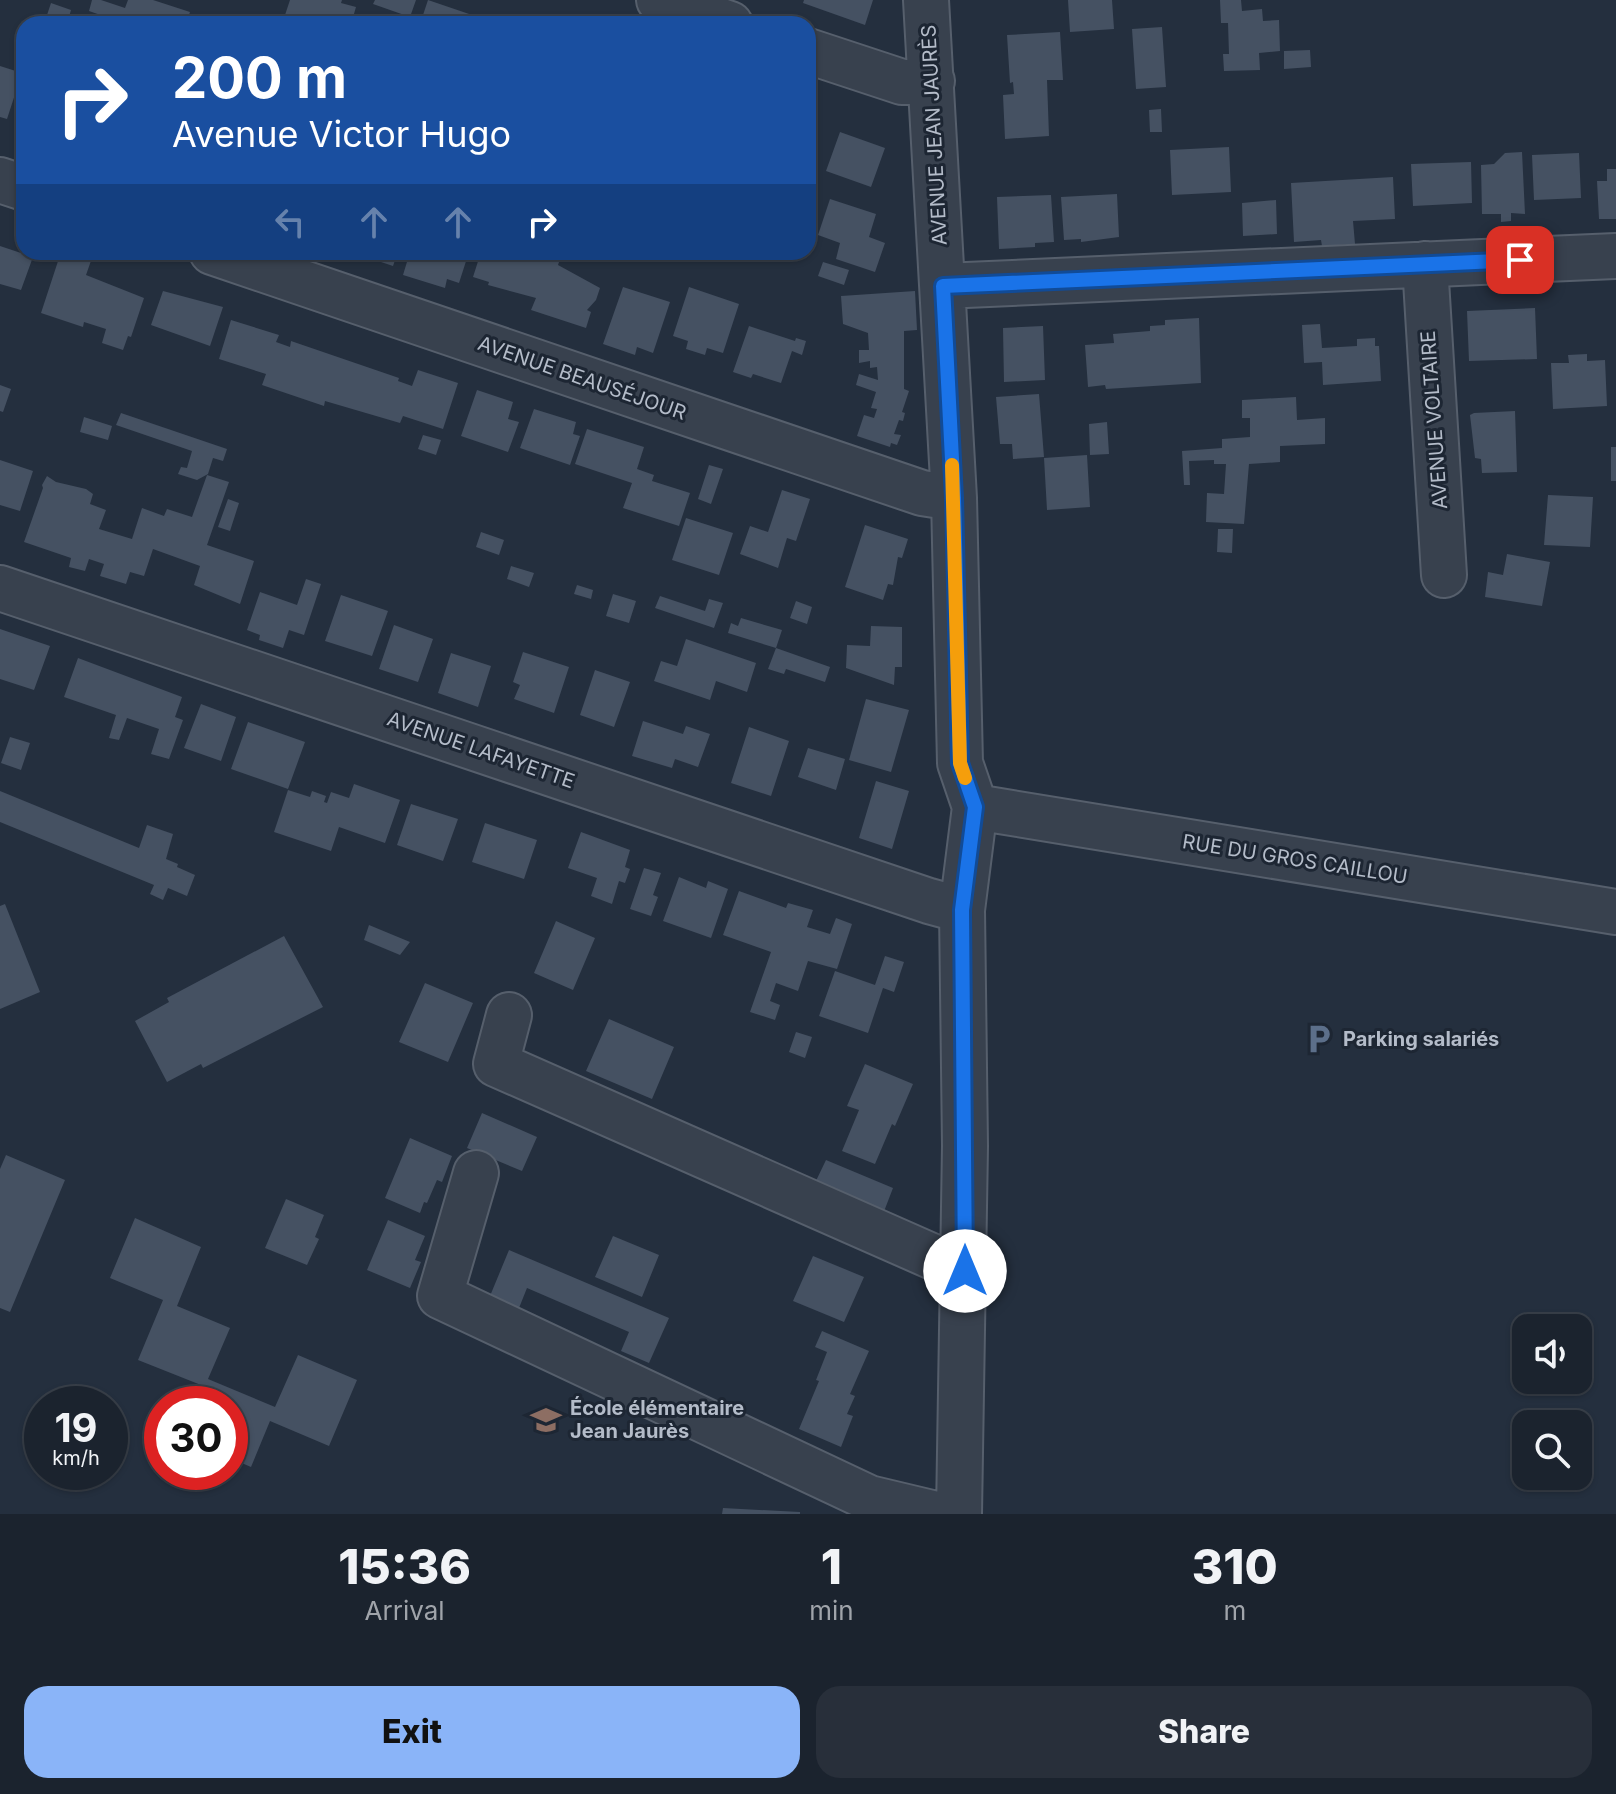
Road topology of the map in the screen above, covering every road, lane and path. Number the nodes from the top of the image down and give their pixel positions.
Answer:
1 (659, 0) edge
2 (926, 0) edge
3 (706, 16) edge
4 (816, 54) edge
5 (932, 81) junction
6 (1616, 256) edge
7 (236, 260) edge
8 (1425, 264) junction
9 (943, 286) junction
10 (954, 498) junction
11 (1444, 575) dead end
12 (0, 588) edge
13 (975, 807) junction
14 (962, 910) junction
15 (1616, 912) edge
16 (509, 1015) dead end
17 (476, 1173) dead end
18 (965, 1271) junction
19 (936, 1514) edge
20 (959, 1514) edge

1 - 3 street
2 - 5 street, AVENUE JEAN JAURÈS
4 - 5 street
5 - 9 street, AVENUE JEAN JAURÈS
6 - 8 street
7 - 10 street, AVENUE BEAUSÉJOUR
8 - 9 street
8 - 11 street, AVENUE VOLTAIRE
9 - 10 street, AVENUE JEAN JAURÈS
10 - 13 street, AVENUE JEAN JAURÈS
12 - 14 street, AVENUE LAFAYETTE
13 - 14 street, AVENUE JEAN JAURÈS
13 - 15 street, RUE DU GROS CAILLOU
14 - 18 street, AVENUE JEAN JAURÈS
16 - 18 street
17 - 19 street
18 - 20 street, AVENUE JEAN JAURÈS

